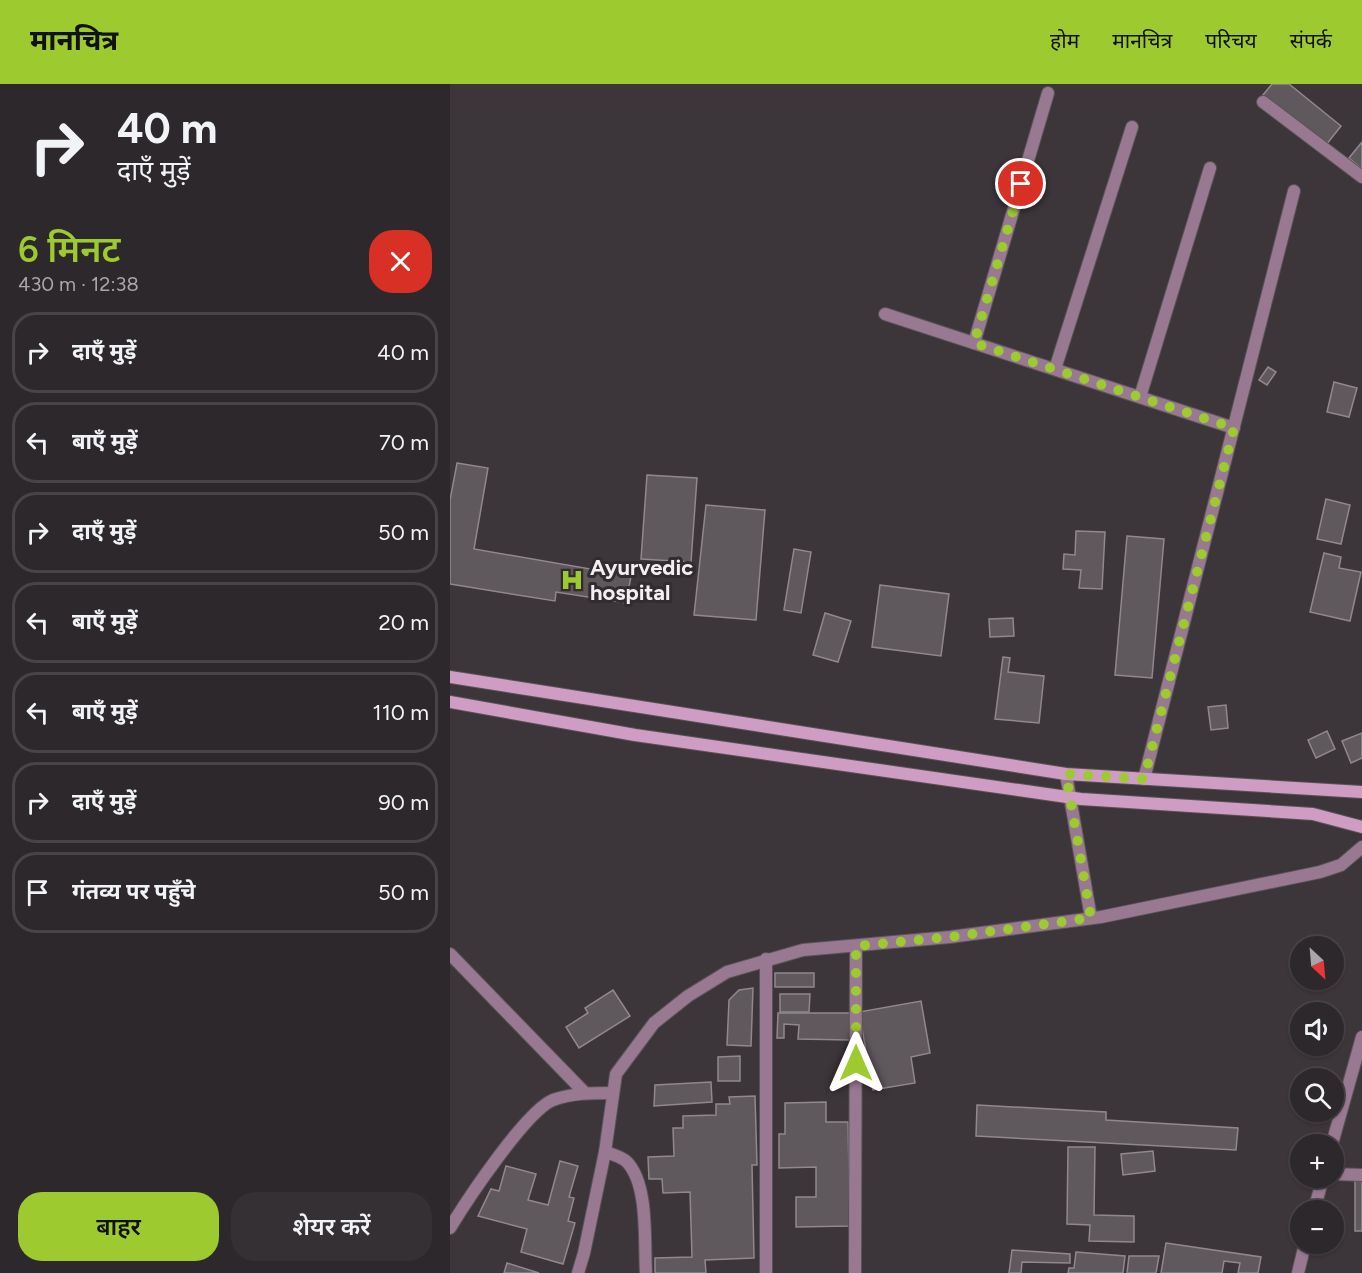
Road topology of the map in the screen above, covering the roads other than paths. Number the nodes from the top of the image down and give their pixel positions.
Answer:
1 (1047, 93) dead end
2 (1263, 102) dead end
3 (1132, 127) dead end
4 (1210, 168) dead end
5 (1362, 177) edge
6 (1294, 191) dead end
7 (885, 314) dead end
8 (974, 343) junction
9 (1055, 369) junction
10 (1140, 397) junction
11 (1234, 428) junction
12 (450, 677) edge
13 (450, 702) edge
14 (1066, 774) junction
15 (1144, 779) junction
16 (1362, 792) edge
17 (1069, 796) junction
18 (1362, 827) edge
19 (1362, 847) edge
20 (1091, 918) junction
21 (856, 946) junction
22 (450, 954) edge
23 (766, 959) junction
24 (1362, 1037) edge
25 (585, 1093) junction
26 (612, 1093) junction
27 (1335, 1134) edge
28 (605, 1152) junction
29 (1344, 1174) edge
30 (1362, 1175) edge
31 (450, 1228) edge
32 (1303, 1254) edge
33 (578, 1273) edge
34 (646, 1273) edge
35 (766, 1273) edge
36 (855, 1273) edge
37 (1298, 1273) edge

1 - 8 street
2 - 5 street
3 - 9 street
4 - 10 street
6 - 11 street
7 - 8 street
8 - 9 street
9 - 10 street
10 - 11 street
11 - 15 street
12 - 14 main road
13 - 17 main road
14 - 15 main road
14 - 17 street
15 - 16 main road
17 - 18 main road
17 - 20 street
19 - 20 street
20 - 21 street
21 - 23 street
21 - 36 street
22 - 25 street
23 - 26 street
23 - 35 street
24 - 27 street
25 - 26 street
25 - 31 street
26 - 28 street
28 - 33 street
28 - 34 street
29 - 30 street
32 - 37 street

